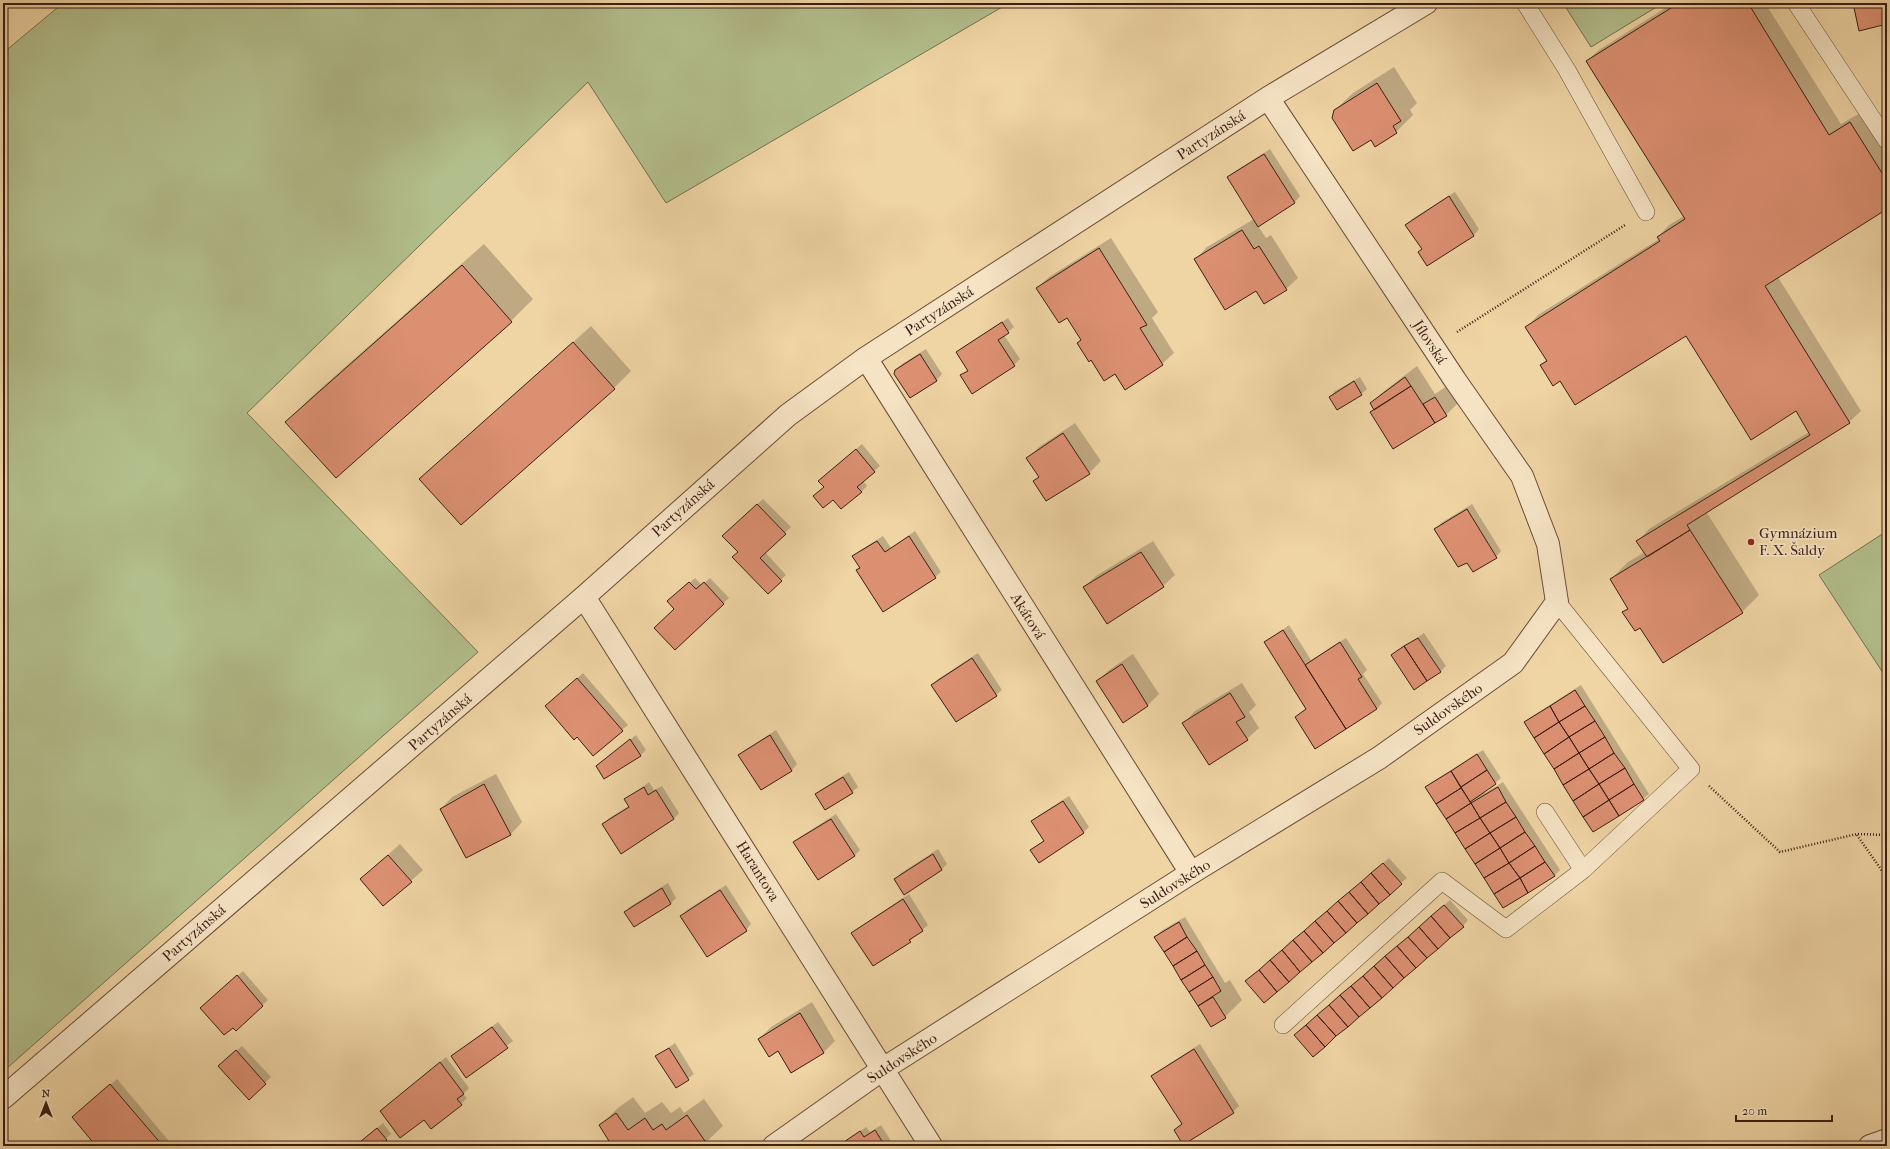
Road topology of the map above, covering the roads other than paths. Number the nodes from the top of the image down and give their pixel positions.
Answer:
1 (1426, 3) edge
2 (1525, 3) edge
3 (1796, 3) edge
4 (1268, 98) junction
5 (1887, 141) edge
6 (1646, 212) road end
7 (866, 358) junction
8 (584, 597) junction
9 (1557, 602) junction
10 (1546, 812) dead end
11 (1583, 870) junction
12 (1190, 874) junction
13 (1283, 1025) dead end
14 (883, 1069) junction
15 (3, 1098) edge
16 (1887, 1140) edge
17 (774, 1146) edge
18 (931, 1146) edge
19 (1870, 1146) edge

1 - 4 street, Partyzánská
2 - 6 lane
3 - 5 lane
4 - 7 street, Partyzánská
4 - 9 street, Jílovská
7 - 8 street, Partyzánská
7 - 12 street, Akátová
8 - 14 street, Harantova
8 - 15 street, Partyzánská
9 - 11 lane
9 - 12 street, Suldovského
10 - 11 lane
11 - 13 lane
12 - 14 street, Suldovského
14 - 17 street, Suldovského
14 - 18 street, Harantova
16 - 19 street

